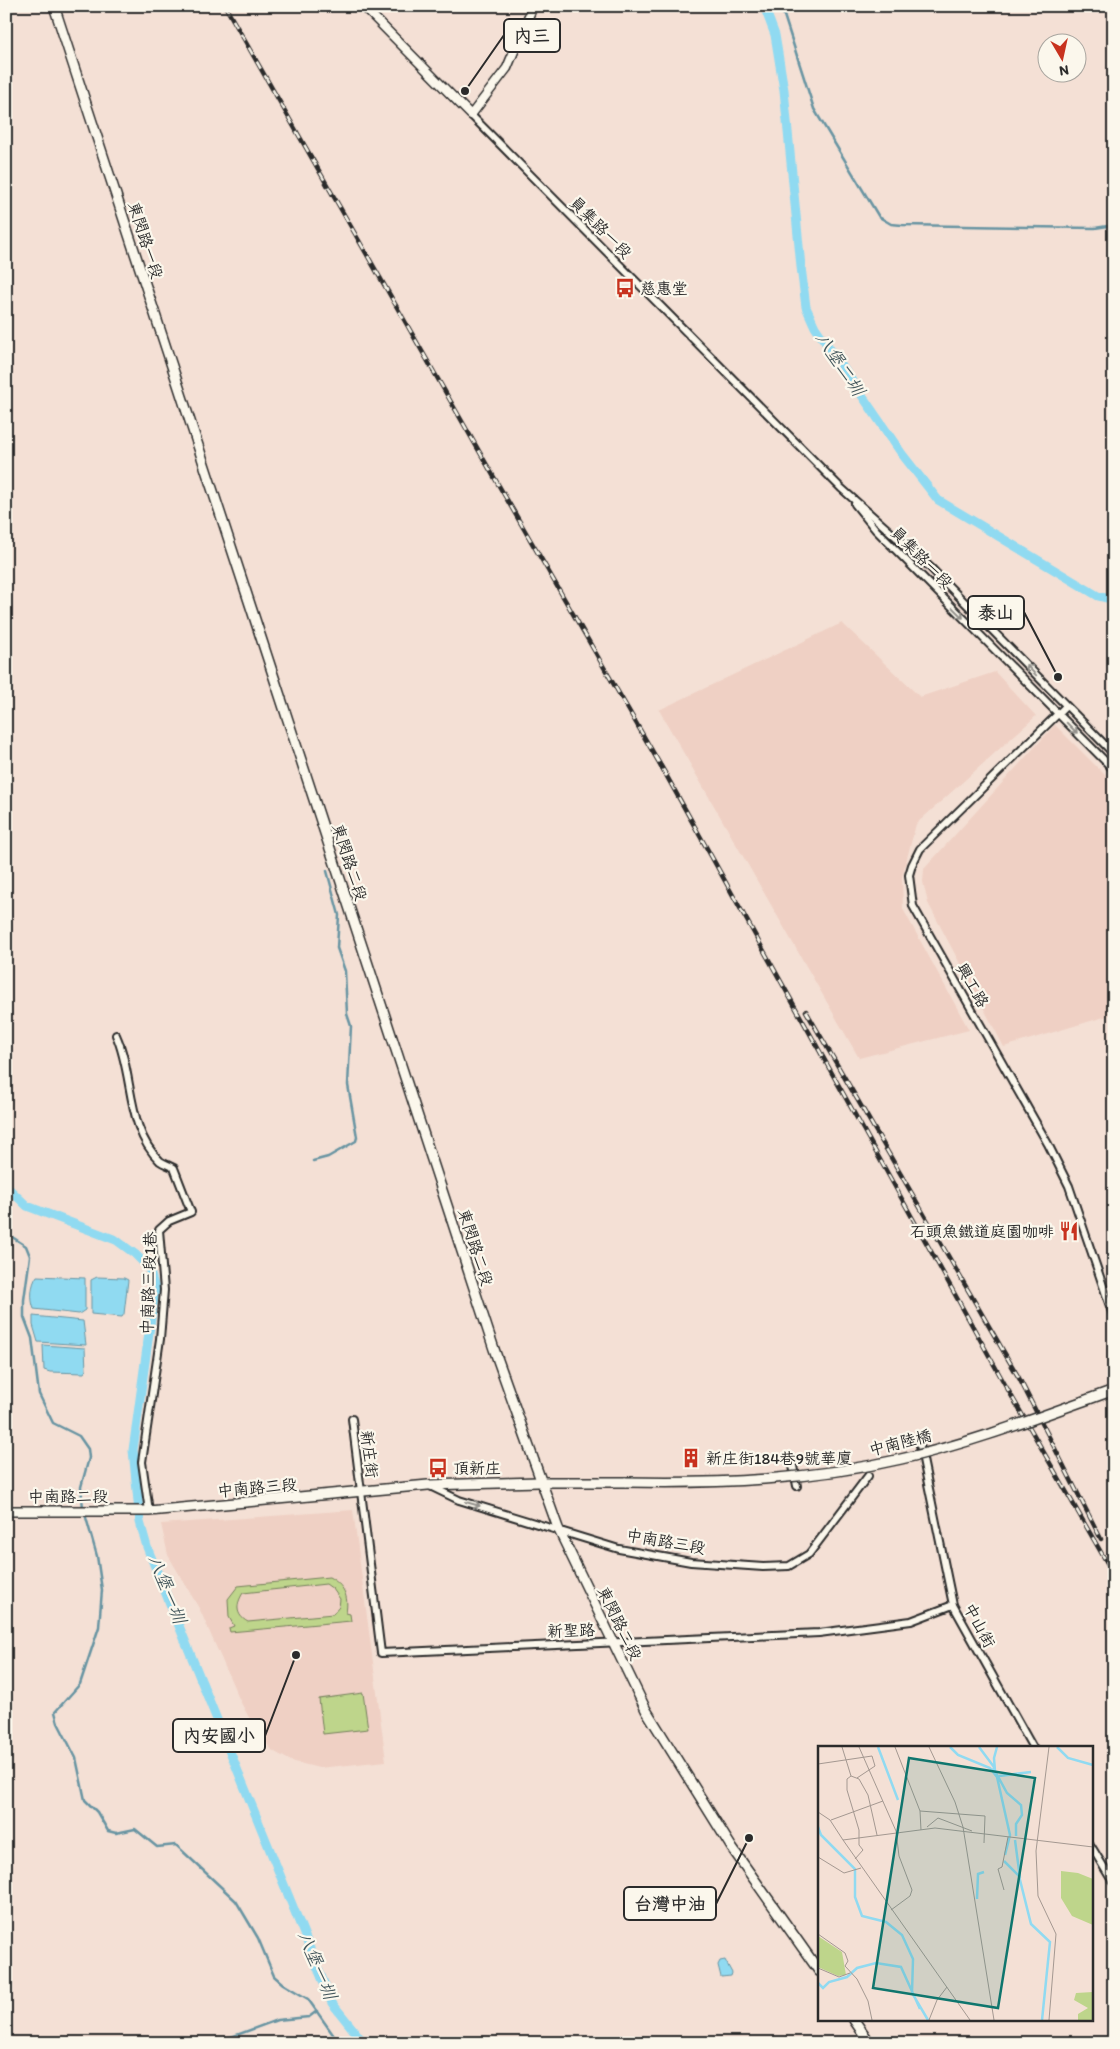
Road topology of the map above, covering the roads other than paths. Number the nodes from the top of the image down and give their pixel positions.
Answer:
1 (54, 6) edge
2 (363, 6) edge
3 (533, 6) edge
4 (471, 115) junction
5 (210, 484) joint
6 (841, 488) junction
7 (1066, 706) junction
8 (1058, 713) junction
9 (1114, 754) edge
10 (1114, 770) edge
11 (116, 1035) dead end
12 (1114, 1318) edge
13 (1114, 1390) edge
14 (352, 1419) dead end
15 (920, 1445) dead end
16 (793, 1466) dead end
17 (868, 1476) dead end
18 (539, 1482) junction
19 (626, 1482) joint
20 (428, 1485) junction
21 (796, 1486) dead end
22 (361, 1491) junction
23 (131, 1510) joint
24 (6, 1511) edge
25 (149, 1511) junction
26 (558, 1528) junction
27 (953, 1605) junction
28 (613, 1643) junction
29 (1032, 1746) edge
30 (1092, 1848) edge
31 (1114, 1884) edge
32 (818, 1970) edge
33 (855, 2022) edge
34 (870, 2043) edge

1 - 5 main road, 東閔路一段
2 - 4 street, 員集路一段
3 - 4 street
4 - 6 street, 員集路一段
5 - 18 main road, 東閔路二段
7 -> 6 street, 員集路一段
6 -> 8 street, 員集路一段
7 - 8 street, 興工路
7 - 9 street, 員集路一段
8 -> 10 street, 員集路一段
8 - 12 street, 興工路
11 - 25 street, 中南路三段1巷
13 - 19 main road, 中南陸橋, bridge
14 - 22 street, 新庄街
15 - 27 street, 中山街
16 - 21 street
17 - 26 street, 中南路三段
18 - 19 main road, 中南路三段
18 - 20 main road, 中南路三段
18 - 26 main road, 東閔路二段
20 - 22 main road, 中南路三段
20 -> 26 street, 中南路三段
22 - 25 main road, 中南路三段
22 - 28 street, 新聖路
23 - 24 main road, 中南路二段
23 - 25 main road, 中南路三段
26 - 28 main road, 東閔路二段
27 - 28 street, 新聖路
27 - 29 street, 中山街
28 - 32 main road, 東閔路二段
30 - 31 street
33 - 34 main road

